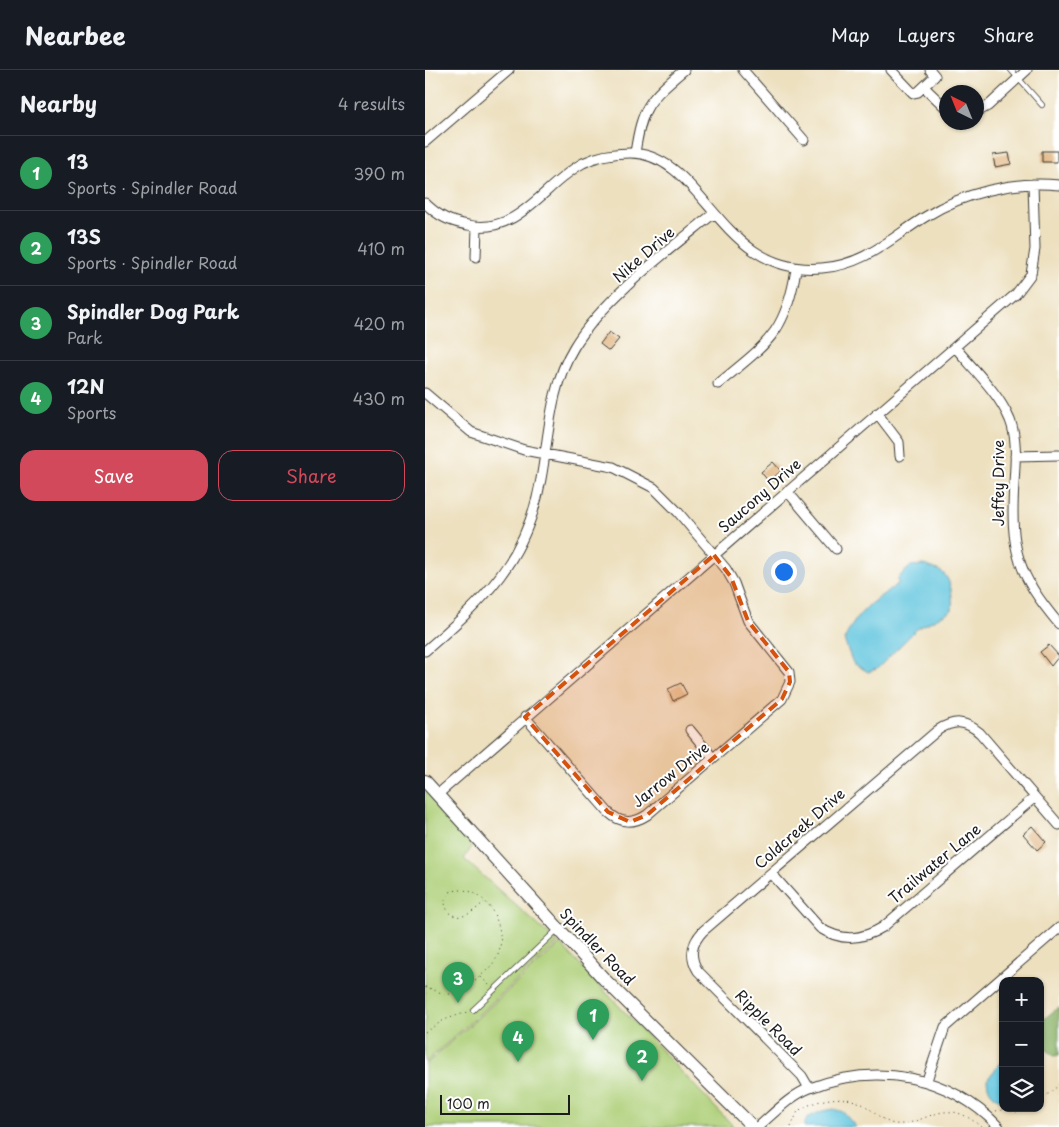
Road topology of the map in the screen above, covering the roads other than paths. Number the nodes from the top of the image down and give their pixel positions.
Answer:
1 (509, 70) edge
2 (684, 70) edge
3 (743, 70) edge
4 (891, 70) edge
5 (930, 70) edge
6 (1011, 70) edge
7 (1027, 70) edge
8 (1019, 78) junction
9 (924, 87) junction
10 (939, 101) edge
11 (1042, 105) dead end
12 (984, 106) edge
13 (804, 140) dead end
14 (425, 142) edge
15 (635, 153) junction
16 (1033, 184) junction
17 (1059, 185) edge
18 (425, 203) edge
19 (713, 214) junction
20 (477, 227) junction
21 (476, 257) dead end
22 (797, 269) junction
23 (955, 347) junction
24 (718, 384) dead end
25 (425, 393) edge
26 (877, 413) junction
27 (545, 453) junction
28 (1059, 455) edge
29 (900, 456) dead end
30 (1015, 456) junction
31 (787, 491) junction
32 (836, 549) dead end
33 (714, 555) junction
34 (1059, 624) edge
35 (425, 651) edge
36 (525, 717) junction
37 (690, 730) dead end
38 (713, 758) junction
39 (425, 782) edge
40 (437, 795) junction
41 (1035, 797) junction
42 (1059, 825) edge
43 (771, 873) junction
44 (1059, 928) edge
45 (557, 930) junction
46 (705, 979) joint
47 (473, 1010) road end
48 (927, 1080) junction
49 (809, 1088) junction
50 (753, 1127) edge
51 (758, 1127) edge
52 (999, 1127) edge

1 - 14 street
2 - 15 street
3 - 13 street
4 - 9 street
5 - 9 street
6 - 8 lane
7 - 8 street
8 - 11 lane
8 - 12 street
9 - 10 street
15 - 19 street
15 - 20 street
16 - 17 street
16 - 22 street
16 - 23 street, Saucony Drive
18 - 20 street
19 - 22 street
19 - 27 street, Nike Drive
20 - 21 street
22 - 24 street
23 - 26 street, Saucony Drive
23 - 30 street, Jeffey Drive
25 - 27 street
26 - 29 street
26 - 31 street, Saucony Drive
27 - 33 street
27 - 35 street, Nike Drive
28 - 30 street
30 - 34 street, Jeffey Drive
31 - 32 street
31 - 33 street, Saucony Drive
33 - 36 street, Saucony Drive
33 - 38 street, Jarrow Drive
36 - 38 street, Jarrow Drive
36 - 40 street, Saucony Drive
37 - 38 street
39 - 40 street, Spindler Road
40 - 45 street, Spindler Road
41 - 42 street
41 - 43 street, Trailwater Lane
41 - 43 street, Coldcreek Drive
43 - 46 street, Coldcreek Drive
44 - 48 street
45 - 47 lane
45 - 50 street, Spindler Road
46 - 49 street, Ripple Road
48 - 49 street
48 - 52 street
49 - 51 street

